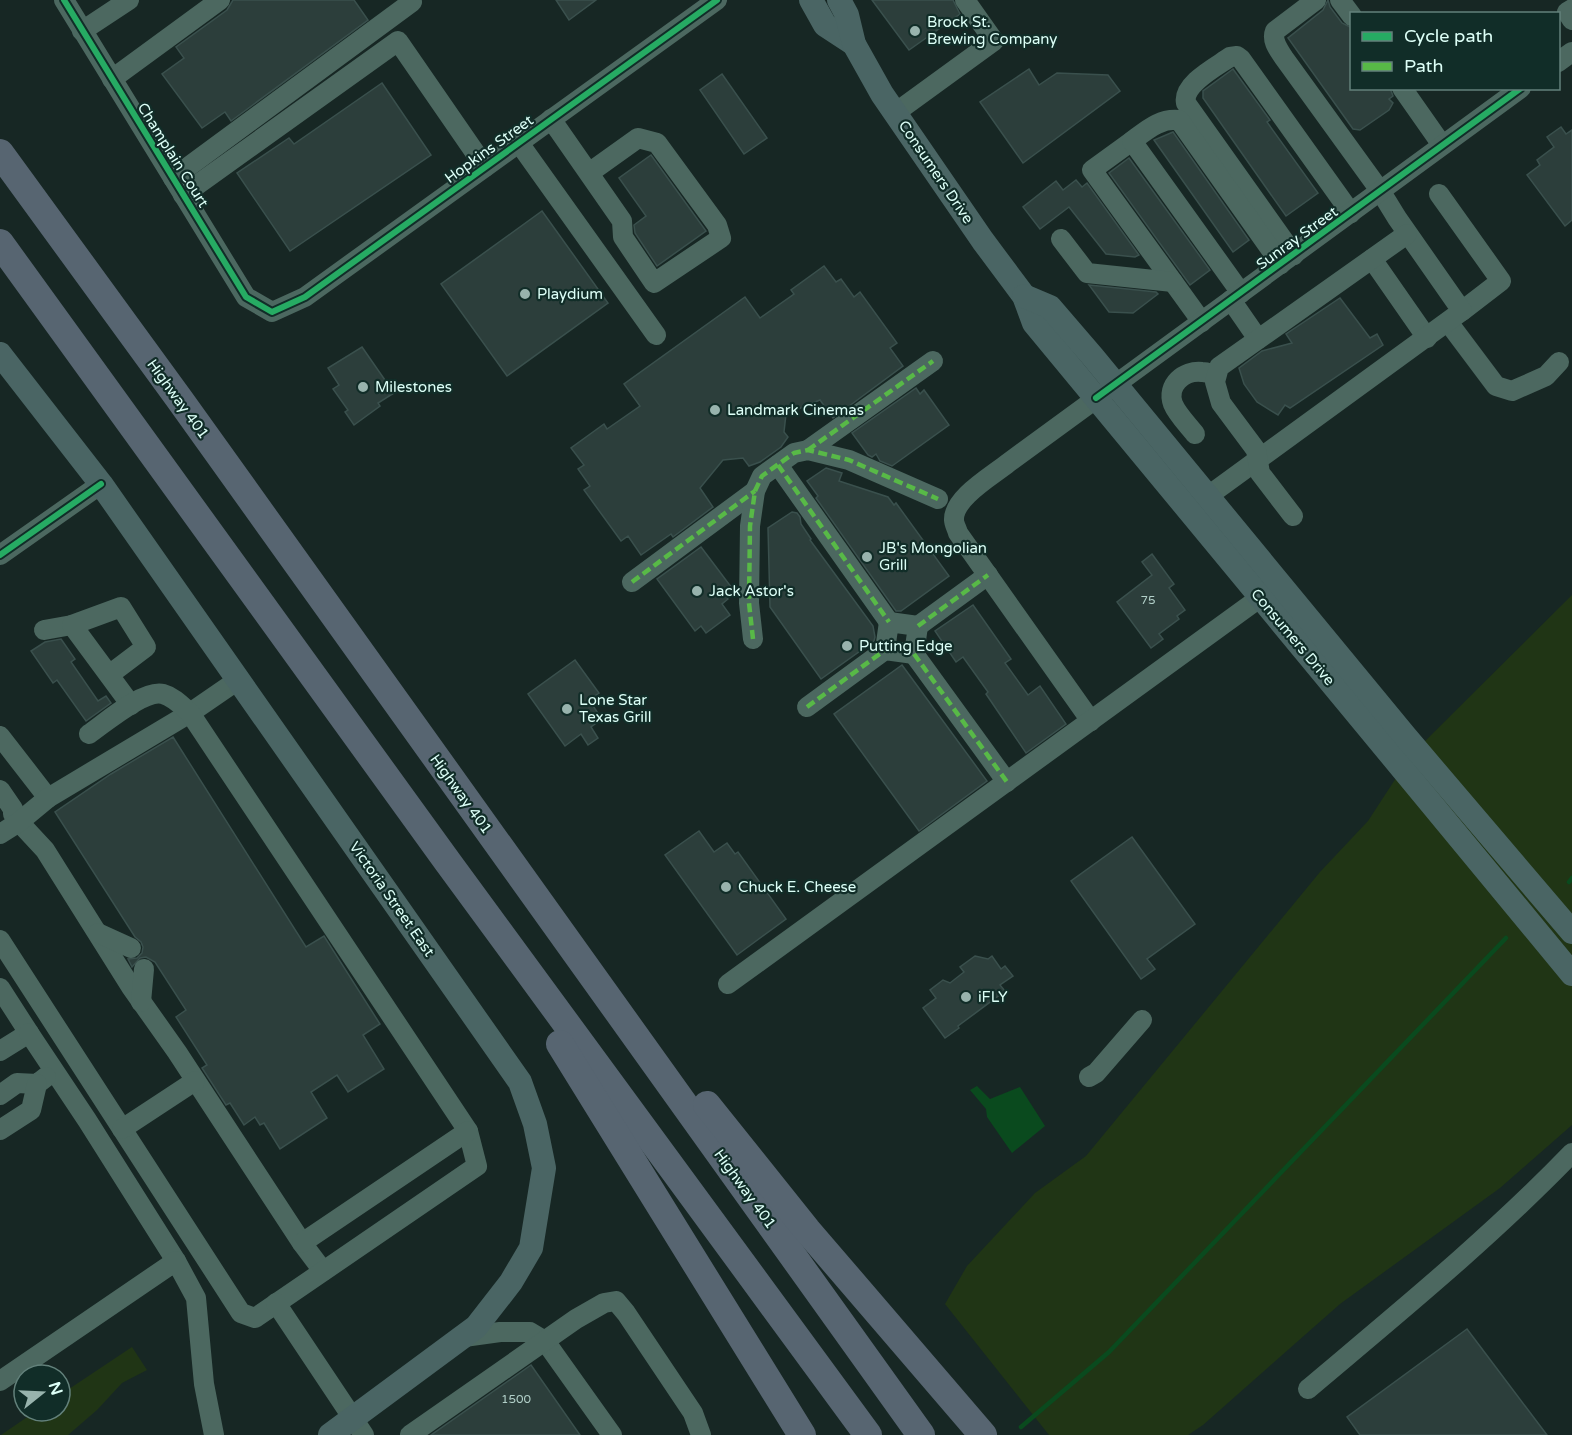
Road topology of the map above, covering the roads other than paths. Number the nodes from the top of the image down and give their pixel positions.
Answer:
1 (63, 0) edge
2 (129, 0) edge
3 (220, 0) edge
4 (411, 0) edge
5 (717, 0) edge
6 (811, 0) edge
7 (839, 0) edge
8 (964, 0) edge
9 (1316, 0) edge
10 (1340, 0) edge
11 (1350, 13) edge
12 (82, 31) junction
13 (854, 44) junction
14 (112, 79) junction
15 (1403, 90) edge
16 (1518, 90) edge
17 (895, 113) junction
18 (551, 119) junction
19 (1132, 141) junction
20 (519, 143) junction
21 (1442, 145) junction
22 (0, 153) edge
23 (486, 167) junction
24 (589, 173) junction
25 (178, 186) junction
26 (1381, 192) junction
27 (1439, 194) dead end
28 (1351, 213) junction
29 (1407, 234) junction
30 (1061, 239) dead end
31 (0, 243) edge
32 (1372, 259) junction
33 (1287, 260) junction
34 (1173, 282) junction
35 (1024, 296) junction
36 (1236, 297) junction
37 (272, 312) joint
38 (1455, 317) junction
39 (1202, 322) junction
40 (656, 335) dead end
41 (1427, 338) junction
42 (1258, 339) junction
43 (0, 354) edge
44 (933, 361) dead end
45 (1559, 362) dead end
46 (1216, 375) junction
47 (1116, 384) junction
48 (1096, 398) junction
49 (1195, 434) dead end
50 (808, 450) junction
51 (1257, 460) junction
52 (778, 465) junction
53 (101, 484) junction
54 (755, 491) junction
55 (1208, 496) junction
56 (938, 500) dead end
57 (1293, 516) dead end
58 (0, 555) edge
59 (988, 575) junction
60 (632, 582) dead end
61 (1270, 591) junction
62 (889, 622) junction
63 (72, 625) junction
64 (918, 626) junction
65 (44, 630) dead end
66 (753, 639) dead end
67 (885, 650) junction
68 (914, 654) junction
69 (109, 675) junction
70 (238, 680) junction
71 (131, 705) junction
72 (807, 707) dead end
73 (190, 713) junction
74 (1091, 721) junction
75 (89, 734) dead end
76 (0, 736) edge
77 (1006, 782) junction
78 (0, 790) edge
79 (48, 798) junction
80 (11, 813) edge
81 (0, 834) edge
82 (447, 861) junction
83 (540, 903) junction
84 (1572, 932) edge
85 (98, 933) junction
86 (0, 940) edge
87 (131, 948) dead end
88 (144, 969) dead end
89 (1572, 974) edge
90 (728, 984) dead end
91 (0, 988) edge
92 (141, 1002) junction
93 (1142, 1020) dead end
94 (29, 1033) junction
95 (0, 1051) edge
96 (55, 1071) junction
97 (1089, 1077) dead end
98 (195, 1082) junction
99 (37, 1083) junction
100 (0, 1095) edge
101 (122, 1129) junction
102 (0, 1130) edge
103 (468, 1131) junction
104 (1572, 1153) edge
105 (302, 1243) junction
106 (176, 1261) junction
107 (323, 1271) junction
108 (276, 1303) junction
109 (464, 1336) junction
110 (545, 1341) junction
111 (0, 1381) edge
112 (1308, 1389) dead end
113 (358, 1427) edge
114 (214, 1435) edge
115 (330, 1435) edge
116 (410, 1435) edge
117 (612, 1435) edge
118 (701, 1435) edge
119 (802, 1435) edge
120 (868, 1435) edge
121 (921, 1435) edge
122 (983, 1435) edge

1 - 12 street, Champlain Court
2 - 12 street
3 - 14 street
4 - 25 street
5 - 18 street, Hopkins Street
6 - 13 main road, Consumers Drive
7 - 13 main road, Consumers Drive
8 - 17 street
9 - 26 street
10 - 11 street
12 - 14 street, Champlain Court
13 - 17 main road, Consumers Drive
14 - 25 street, Champlain Court
15 - 21 street
16 - 21 street, Sunray Street
17 - 35 main road, Consumers Drive
18 - 20 street, Hopkins Street
18 - 24 street
19 - 33 street
19 - 34 street
19 - 36 street
20 - 23 street, Hopkins Street
20 - 40 street
21 - 26 street, Sunray Street
22 - 83 highway, Highway 401
23 - 25 street
23 - 37 street, Hopkins Street
24 - 24 street
25 - 37 street, Champlain Court
26 - 28 street, Sunray Street
26 - 29 street
27 - 38 street
28 - 33 street, Sunray Street
28 - 33 street
29 - 32 street
29 - 38 street
30 - 34 street
31 - 82 highway
32 - 41 street
32 - 42 street
33 - 36 street, Sunray Street
34 - 39 street
35 - 47 main road, Consumers Drive
35 - 48 main road, Consumers Drive
36 - 39 street, Sunray Street
36 - 42 street
38 - 41 street
38 - 45 street
39 - 47 street, Sunray Street
41 - 51 street
42 - 46 street
43 - 53 main road, Victoria Street East
44 - 50 street
46 - 49 street
46 - 51 street
47 - 48 street, Sunray Street
47 - 55 main road, Consumers Drive
48 - 59 street, Sunray Street
48 - 61 main road, Consumers Drive
50 - 52 street
50 - 56 street
51 - 55 street
51 - 57 street
52 - 54 street
52 - 62 street
53 - 58 street
53 - 70 main road, Victoria Street East
54 - 60 street
54 - 66 street
55 - 61 main road, Consumers Drive
59 - 64 street
59 - 74 street
61 - 74 street
61 - 84 main road, Consumers Drive
61 - 89 main road, Consumers Drive
62 - 64 street
62 - 67 street
63 - 65 street
63 - 69 street
63 - 69 street
64 - 68 street
67 - 68 street
67 - 72 street
68 - 77 street
69 - 71 street
70 - 73 street
70 - 109 main road, Victoria Street East
71 - 73 street
71 - 75 street
73 - 79 street
73 - 103 street
74 - 77 street
76 - 79 street
77 - 90 street
78 - 80 street
79 - 80 street
80 - 81 street
80 - 85 street
82 - 119 highway
82 - 120 highway
83 - 121 highway, Highway 401
83 - 122 highway
85 - 87 street
85 - 92 street
86 - 101 street
88 - 92 street
91 - 94 street
92 - 98 street
93 - 97 street
94 - 95 street
94 - 96 street
96 - 99 street
96 - 106 street
98 - 101 street
98 - 105 street
99 - 100 street
99 - 102 street
101 - 108 street
103 - 105 street
103 - 107 street
104 - 112 street
105 - 107 street
106 - 111 street
106 - 114 street
107 - 108 street
108 - 113 street
109 - 110 street
109 - 113 main road, Victoria Street East
110 - 116 street
110 - 117 street
110 - 118 street
113 - 115 main road, Victoria Street East

